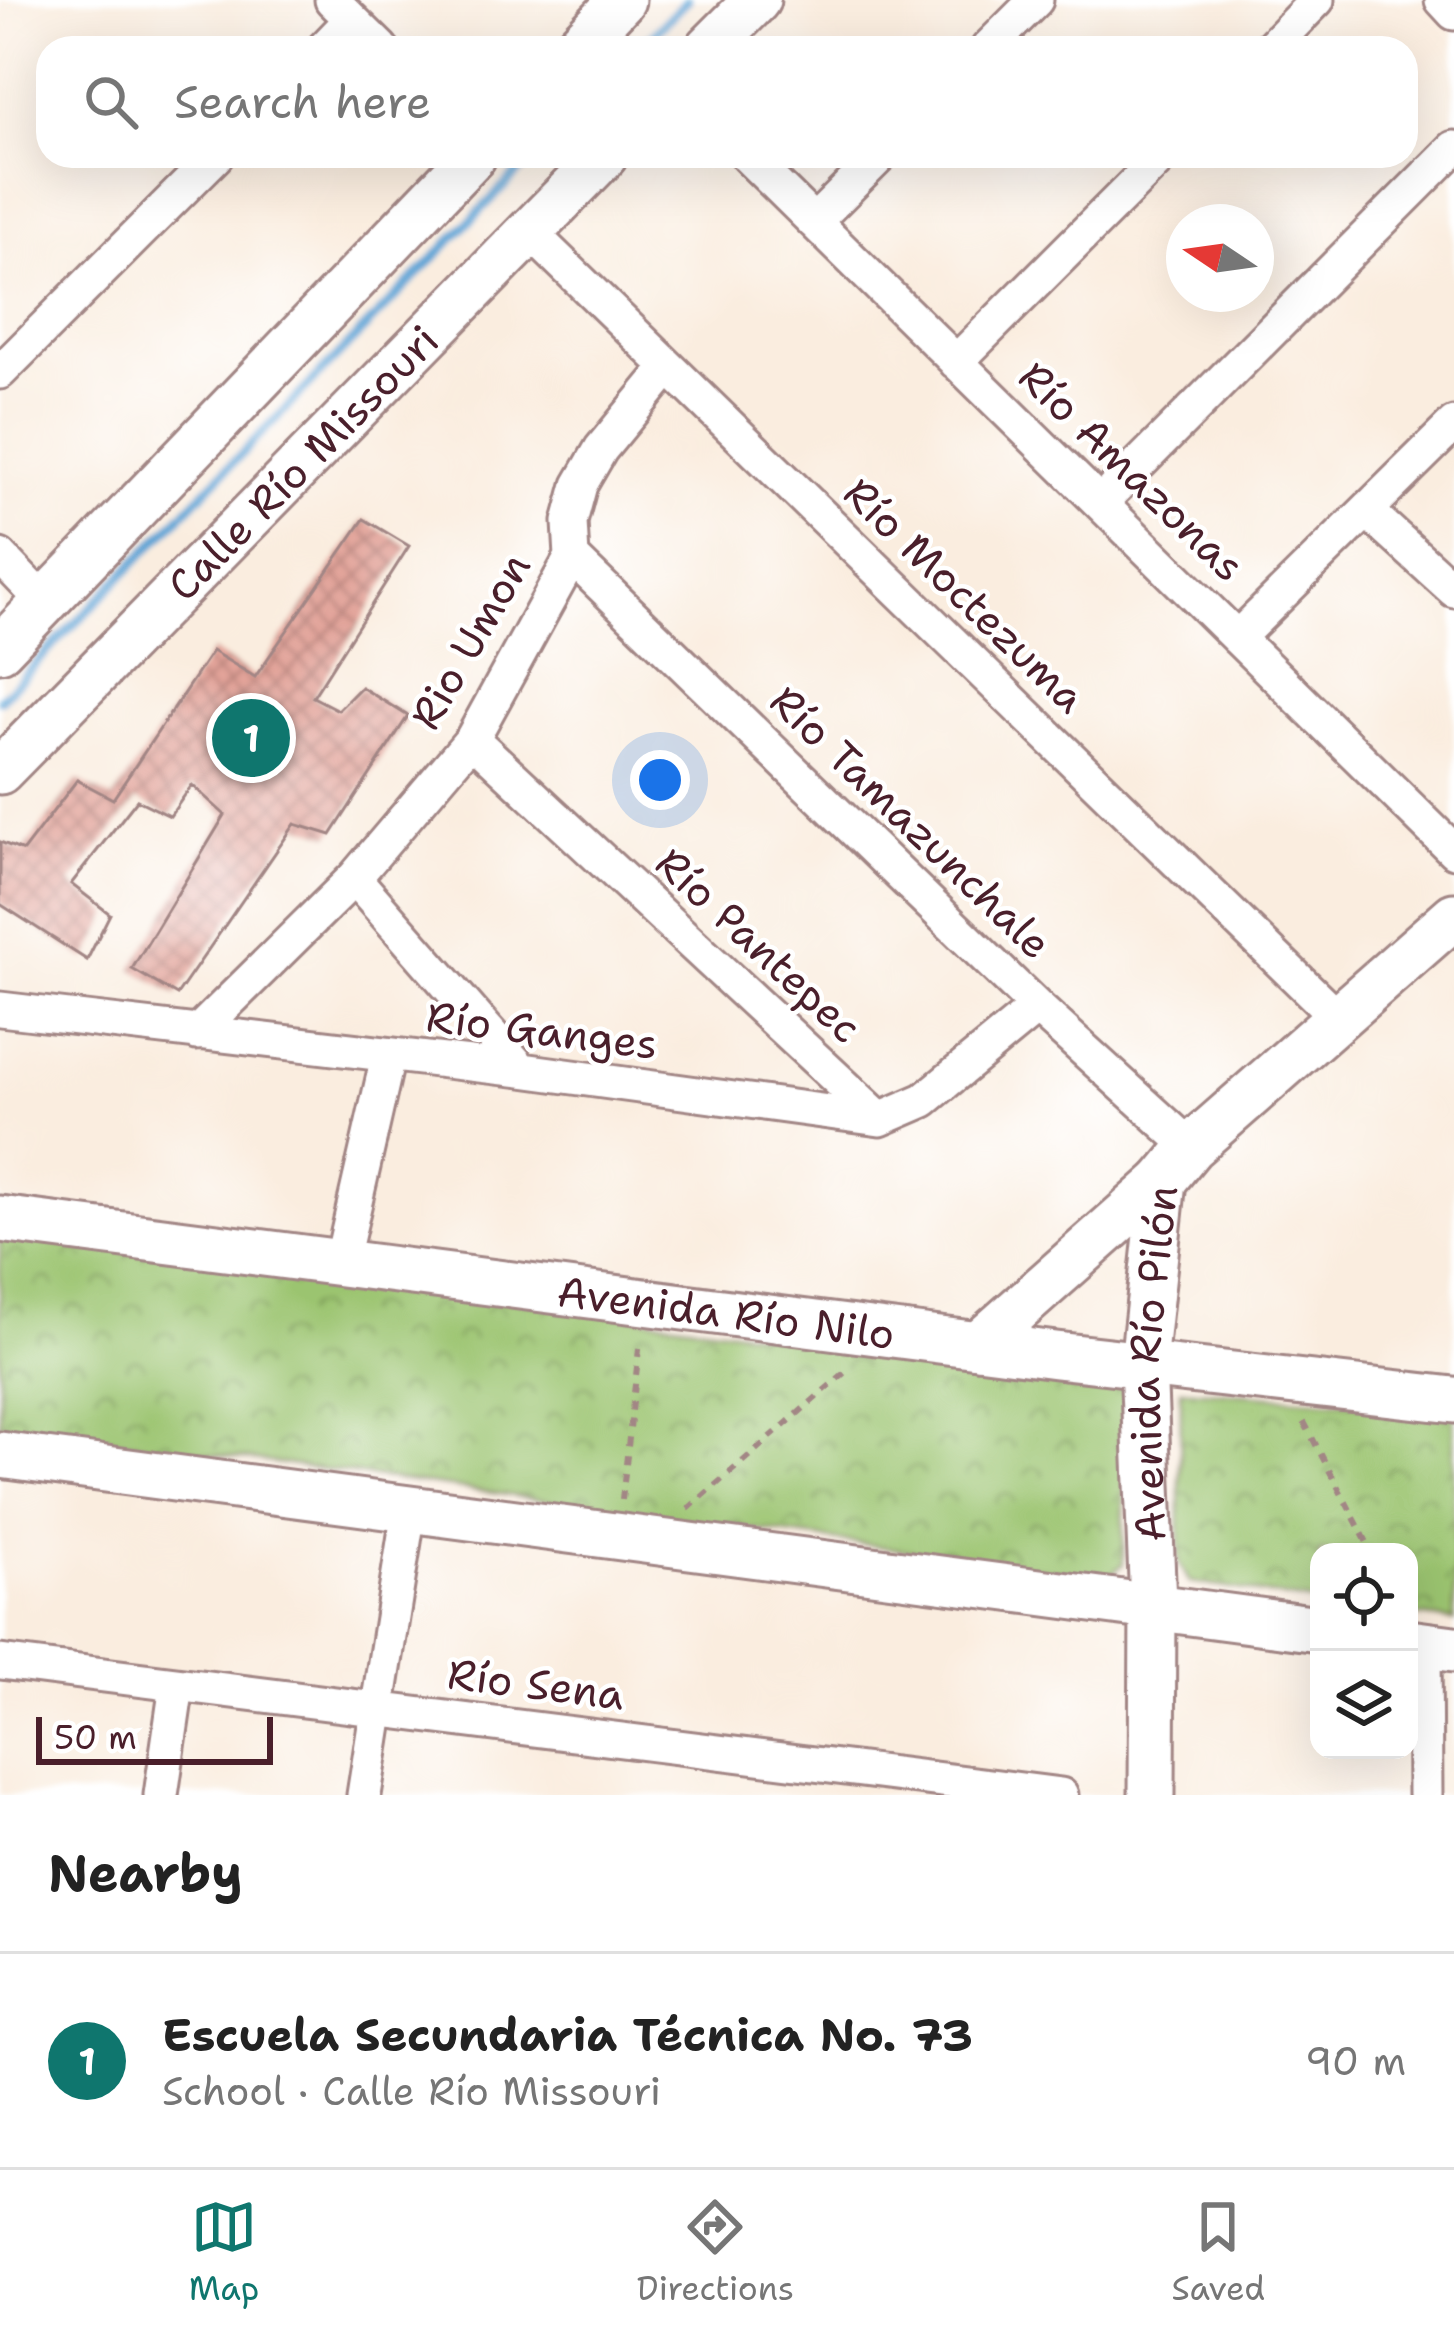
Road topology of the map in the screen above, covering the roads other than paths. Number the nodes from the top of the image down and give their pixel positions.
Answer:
1 (622, 0) edge
2 (757, 0) edge
3 (1036, 0) edge
4 (1318, 0) edge
5 (1442, 0) edge
6 (342, 10) edge
7 (1454, 13) edge
8 (369, 36) edge
9 (588, 36) edge
10 (721, 36) edge
11 (1000, 36) edge
12 (1282, 36) edge
13 (1454, 148) edge
14 (204, 168) edge
15 (462, 168) edge
16 (592, 168) edge
17 (759, 168) edge
18 (868, 168) edge
19 (1150, 168) edge
20 (814, 222) junction
21 (530, 232) junction
22 (956, 362) junction
23 (666, 370) junction
24 (0, 372) edge
25 (1454, 424) edge
26 (1100, 503) junction
27 (1367, 511) junction
28 (0, 556) edge
29 (572, 557) junction
30 (1454, 590) edge
31 (45, 603) junction
32 (1237, 638) junction
33 (0, 649) edge
34 (472, 739) junction
35 (0, 771) edge
36 (1454, 851) edge
37 (354, 878) junction
38 (1454, 916) edge
39 (1037, 1007) junction
40 (0, 1010) edge
41 (1340, 1020) junction
42 (197, 1033) junction
43 (388, 1057) junction
44 (522, 1070) junction
45 (880, 1119) junction
46 (1177, 1164) junction
47 (0, 1219) edge
48 (342, 1259) junction
49 (978, 1345) junction
50 (1143, 1363) junction
51 (1454, 1400) edge
52 (0, 1455) edge
53 (409, 1510) junction
54 (1154, 1604) junction
55 (1310, 1628) edge
56 (1429, 1646) edge
57 (0, 1662) edge
58 (177, 1685) junction
59 (378, 1709) junction
60 (161, 1795) edge
61 (364, 1795) edge
62 (1061, 1795) edge
63 (1152, 1795) edge
64 (1424, 1795) edge

1 - 9 street
2 - 10 street
3 - 11 street
4 - 12 street
5 - 7 street
6 - 8 street
13 - 26 street
14 - 24 street
15 - 31 street, Calle Río Missouri
16 - 21 street, Calle Río Missouri
17 - 20 street, Río Amazonas
18 - 20 street
19 - 22 street
20 - 22 street, Río Amazonas
21 - 23 street, Río Moctezuma
21 - 35 street, Calle Río Missouri
22 - 26 street, Río Amazonas
23 - 29 street, Rio Umon
23 - 41 street, Río Moctezuma
25 - 27 street
26 - 32 street, Río Amazonas
27 - 30 street
27 - 32 street
28 - 31 street
29 - 34 street, Rio Umon
29 - 39 street, Río Tamazunchale
31 - 33 street, Calle Río Missouri
32 - 36 street, Río Amazonas
34 - 37 street, Rio Umon
34 - 45 street, Río Pantepec
37 - 42 street, Rio Umon
37 - 44 street
38 - 41 street, Avenida Río Pilón
39 - 45 street
39 - 46 street, Río Tamazunchale
40 - 42 street, Río Ganges
41 - 46 street, Avenida Río Pilón
42 - 43 street, Río Ganges
43 - 44 street, Río Ganges
43 - 48 street
44 - 45 street, Río Ganges
46 - 49 street
46 - 50 street, Avenida Río Pilón
47 - 48 street, Avenida Río Nilo
48 - 49 street, Avenida Río Nilo
49 - 50 street, Avenida Río Nilo
50 - 51 street, Avenida Río Nilo
50 - 54 street, Avenida Río Pilón
52 - 53 street
53 - 54 street
53 - 59 street
54 - 55 street
54 - 63 street, Avenida Río Pilón
56 - 64 street
57 - 58 street, Río Sena
58 - 59 street, Río Sena
58 - 60 street
59 - 61 street
59 - 62 street, Río Sena

